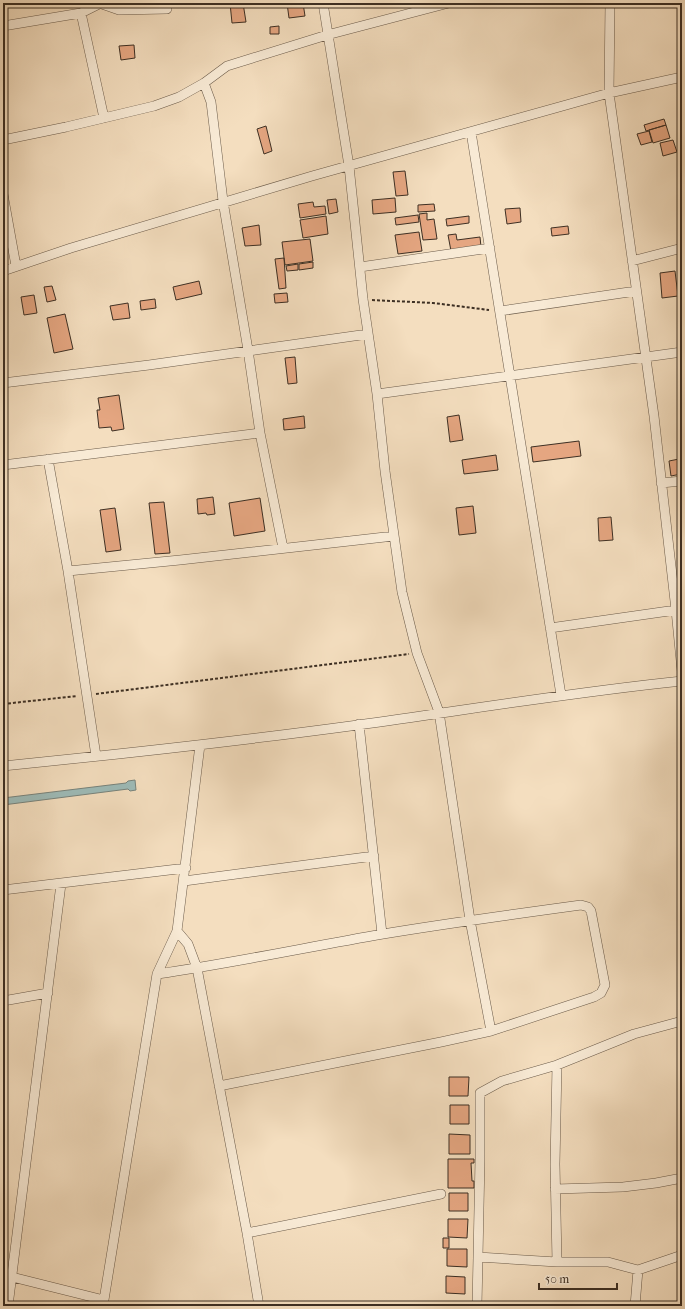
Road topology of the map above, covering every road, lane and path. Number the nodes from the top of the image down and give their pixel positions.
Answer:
1 (100, 3) edge
2 (323, 3) edge
3 (449, 3) edge
4 (610, 3) edge
5 (435, 5) edge
6 (166, 9) dead end
7 (82, 13) junction
8 (3, 26) edge
9 (328, 35) junction
10 (682, 77) edge
11 (204, 84) junction
12 (609, 94) junction
13 (104, 118) junction
14 (471, 132) junction
15 (3, 140) edge
16 (349, 166) junction
17 (3, 194) edge
18 (223, 201) junction
19 (490, 248) junction
20 (682, 248) edge
21 (632, 261) junction
22 (16, 266) junction
23 (360, 267) junction
24 (3, 271) edge
25 (636, 291) junction
26 (363, 299) junction
27 (500, 311) junction
28 (368, 334) junction
29 (248, 350) junction
30 (682, 352) edge
31 (645, 356) junction
32 (510, 376) junction
33 (3, 383) edge
34 (377, 394) junction
35 (260, 432) junction
36 (48, 459) junction
37 (3, 465) edge
38 (682, 481) edge
39 (661, 483) junction
40 (394, 536) junction
41 (283, 548) junction
42 (68, 571) junction
43 (676, 610) junction
44 (550, 628) junction
45 (417, 653) junction
46 (682, 671) edge
47 (682, 681) edge
48 (87, 695) junction
49 (561, 695) junction
50 (3, 704) edge
51 (439, 712) junction
52 (359, 724) junction
53 (200, 745) junction
54 (96, 756) junction
55 (3, 766) edge
56 (374, 856) junction
57 (186, 868) junction
58 (184, 881) junction
59 (61, 884) junction
60 (3, 890) edge
61 (470, 920) junction
62 (177, 931) junction
63 (382, 934) junction
64 (197, 968) junction
65 (157, 974) junction
66 (48, 993) junction
67 (3, 1001) edge
68 (682, 1021) edge
69 (491, 1031) junction
70 (557, 1065) junction
71 (219, 1086) junction
72 (682, 1178) edge
73 (555, 1189) junction
74 (441, 1194) dead end
75 (247, 1233) junction
76 (682, 1255) edge
77 (478, 1258) junction
78 (557, 1262) junction
79 (638, 1270) junction
80 (8, 1277) edge
81 (104, 1303) edge
82 (8, 1306) edge
83 (259, 1306) edge
84 (477, 1306) edge
85 (635, 1306) edge

1 - 6 street
1 - 7 street
2 - 9 street
3 - 5 street
4 - 12 street
5 - 9 street
7 - 8 street
7 - 13 street
9 - 11 street
9 - 16 street
10 - 12 street
11 - 13 street
11 - 18 street
12 - 14 street
12 - 21 street
13 - 15 street
14 - 16 street
14 - 19 street
16 - 18 street
16 - 23 street
17 - 22 street
18 - 22 street
18 - 29 street
19 - 23 street
19 - 27 street
20 - 21 street
21 - 25 street
22 - 24 street
23 - 26 street
25 - 27 street
25 - 31 street
26 - 27 path
26 - 28 street
27 - 32 street
28 - 29 street
28 - 34 street
29 - 33 street
29 - 35 street
30 - 31 street
31 - 32 street
31 - 39 street
32 - 34 street
32 - 44 street
34 - 40 street
35 - 36 street
35 - 41 street
36 - 37 street
36 - 42 street
38 - 39 street
39 - 43 street
40 - 41 street
40 - 45 street
41 - 42 street
42 - 48 street
43 - 44 street
43 - 46 street
44 - 49 street
45 - 48 path
45 - 51 street
47 - 49 street
48 - 50 path
48 - 54 street
49 - 51 street
51 - 52 street
51 - 61 street
52 - 53 street
52 - 56 street
53 - 54 street
53 - 57 street
54 - 55 street
56 - 58 street
56 - 63 street
57 - 58 street
57 - 59 street
58 - 62 street
59 - 60 street
59 - 66 street
61 - 63 street
61 - 69 street
61 - 69 street
62 - 64 street
62 - 65 street
63 - 64 street
64 - 65 street
64 - 71 street
65 - 81 street
66 - 67 street
66 - 80 street
68 - 70 street
69 - 71 street
70 - 73 street
70 - 77 street
71 - 75 street
72 - 73 street
73 - 78 street
74 - 75 street
75 - 83 street
76 - 79 street
77 - 78 street
77 - 84 street
78 - 79 street
79 - 85 street
80 - 81 street
80 - 82 street

